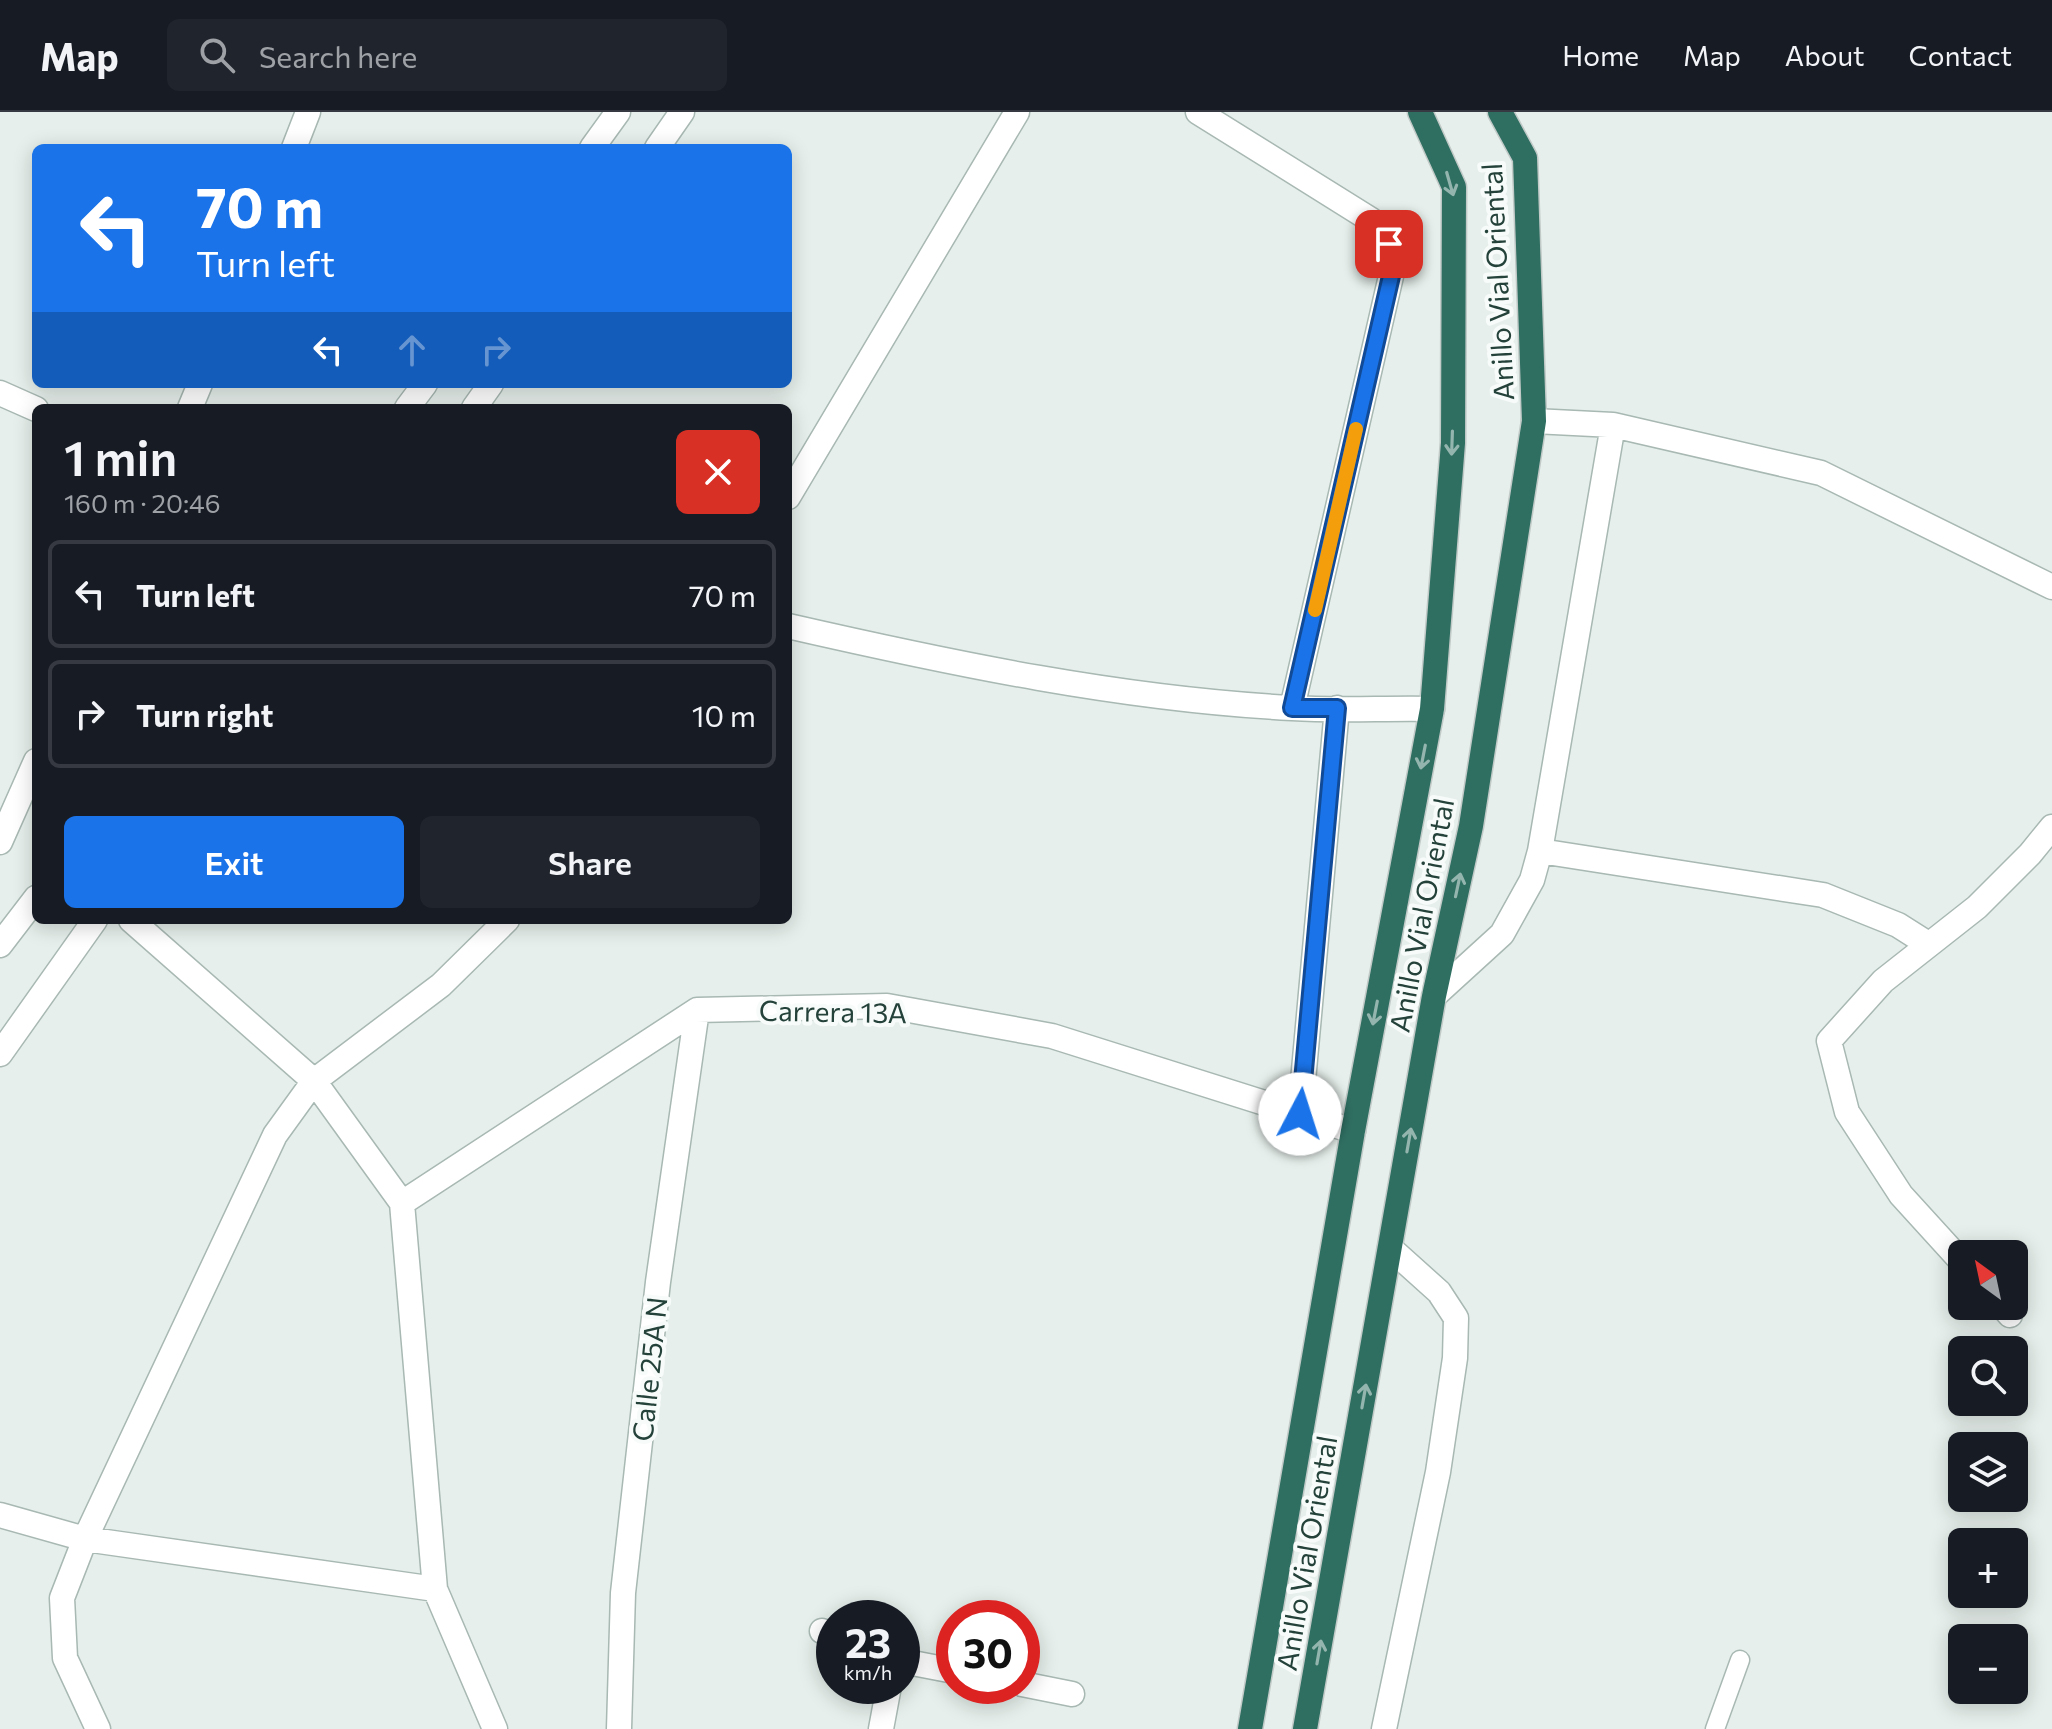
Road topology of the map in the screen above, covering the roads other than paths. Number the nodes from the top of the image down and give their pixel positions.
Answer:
1 (308, 112) edge
2 (618, 112) edge
3 (682, 112) edge
4 (1017, 112) edge
5 (1198, 112) edge
6 (1420, 112) edge
7 (1500, 112) edge
8 (296, 144) edge
9 (595, 144) edge
10 (660, 144) edge
11 (0, 393) edge
12 (32, 407) edge
13 (1534, 421) junction
14 (1613, 425) junction
15 (792, 490) edge
16 (2052, 587) edge
17 (792, 627) edge
18 (1292, 708) junction
19 (1337, 708) junction
20 (1432, 709) junction
21 (32, 770) edge
22 (2052, 827) edge
23 (0, 842) edge
24 (1540, 851) junction
25 (32, 903) edge
26 (92, 924) edge
27 (136, 924) edge
28 (503, 924) edge
29 (1928, 944) junction
30 (0, 945) edge
31 (1434, 996) junction
32 (697, 1010) junction
33 (0, 1054) edge
34 (314, 1081) junction
35 (1300, 1114) junction
36 (1353, 1131) junction
37 (402, 1203) junction
38 (1948, 1247) edge
39 (1390, 1248) junction
40 (0, 1515) edge
41 (85, 1539) junction
42 (435, 1589) junction
43 (1740, 1660) dead end
44 (1040, 1688) edge
45 (1072, 1694) dead end
46 (886, 1704) edge
47 (98, 1729) edge
48 (495, 1729) edge
49 (619, 1729) edge
50 (881, 1729) edge
51 (1250, 1729) edge
52 (1305, 1729) edge
53 (1384, 1729) edge
54 (1715, 1729) edge

1 - 8 street
2 - 9 street
3 - 10 street
4 - 15 street
5 - 18 street
6 -> 20 highway, Anillo Vial Oriental
7 - 13 highway, Anillo Vial Oriental
11 - 12 street
13 - 14 street
31 -> 13 highway, Anillo Vial Oriental
14 - 16 street
14 - 24 street
17 - 18 street
18 - 19 street
19 - 20 street
19 - 35 street
20 -> 36 highway, Anillo Vial Oriental
21 - 23 street
22 - 29 street
24 - 29 street
24 - 31 street
25 - 30 street
26 - 33 street
27 - 34 street
28 - 34 street
29 - 38 street
39 -> 31 highway, Anillo Vial Oriental
32 - 35 street, Carrera 13A
32 - 37 street
32 - 49 street, Calle 25A N
34 - 37 street
34 - 41 street
35 - 36 street, Carrera 13A
36 - 51 highway, Anillo Vial Oriental
37 - 42 street
52 -> 39 highway, Anillo Vial Oriental
39 - 53 street
40 - 41 street
41 - 42 street
41 - 47 street
42 - 48 street
43 - 54 lane
44 - 45 street
46 - 50 street

